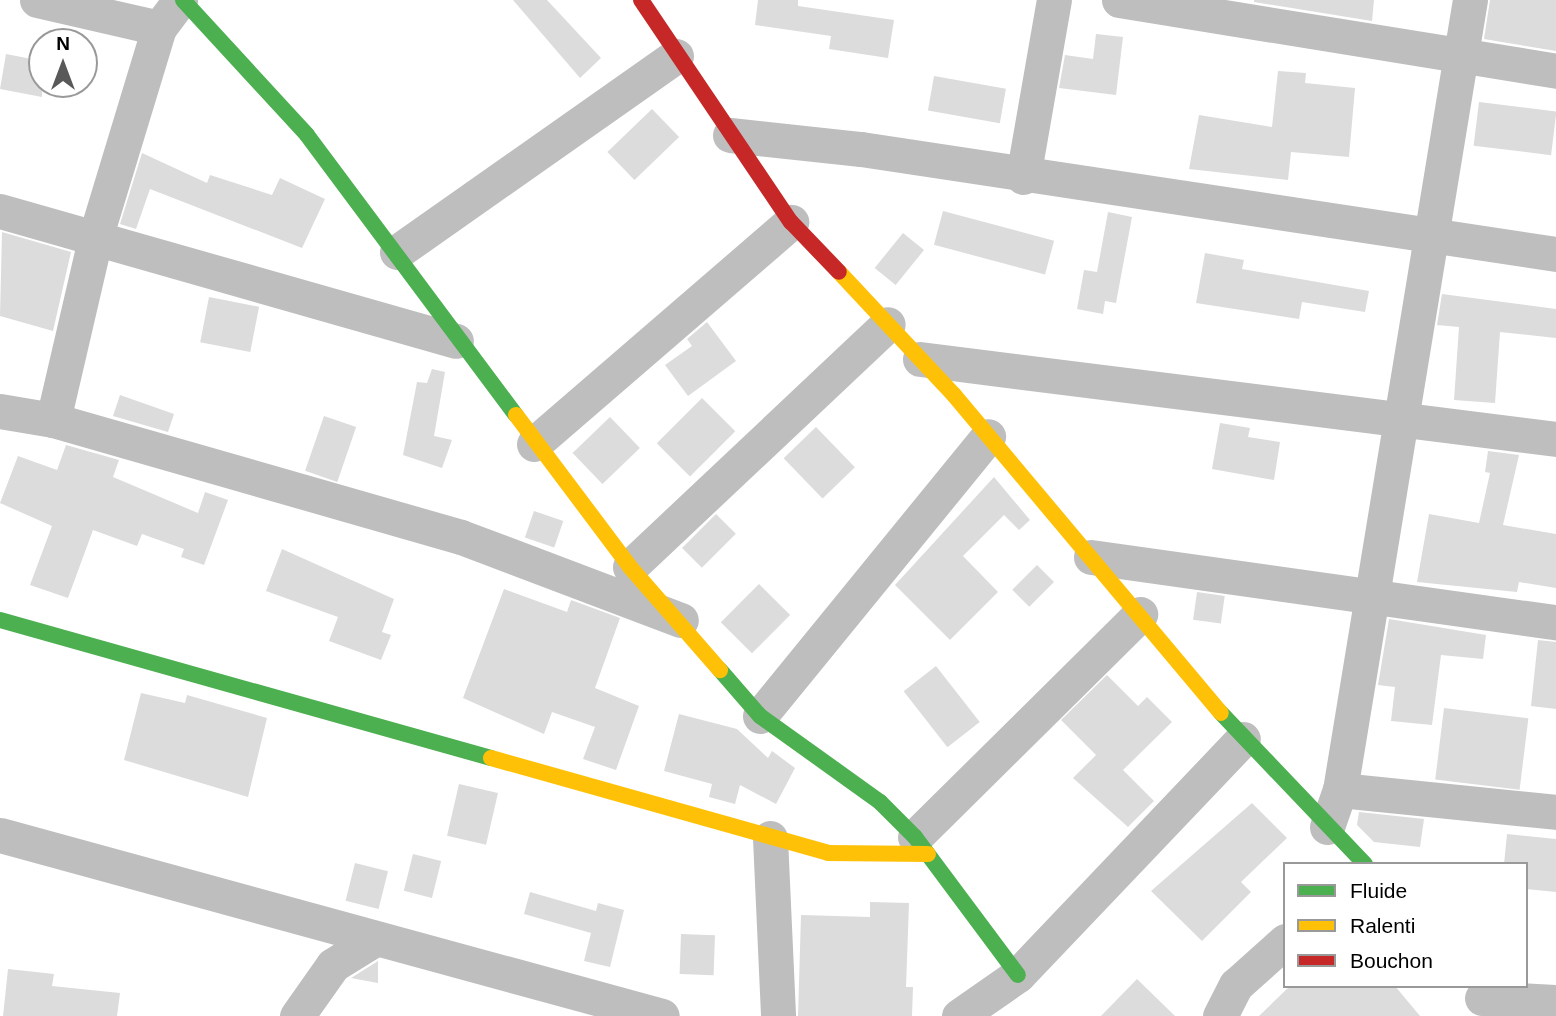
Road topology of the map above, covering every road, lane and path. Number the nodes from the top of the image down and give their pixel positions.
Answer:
1 (37, 0) edge
2 (182, 0) edge
3 (640, 0) edge
4 (1054, 0) edge
5 (1119, 0) edge
6 (1470, 0) edge
7 (159, 28) junction
8 (676, 56) junction
9 (1463, 58) junction
10 (1556, 71) edge
11 (730, 135) junction
12 (1023, 177) junction
13 (0, 211) edge
14 (791, 222) junction
15 (96, 235) junction
16 (1432, 235) junction
17 (397, 253) junction
18 (1556, 254) edge
19 (888, 324) junction
20 (456, 341) junction
21 (920, 359) junction
22 (0, 411) edge
23 (1401, 418) junction
24 (53, 420) junction
25 (988, 436) junction
26 (1556, 439) edge
27 (534, 444) junction
28 (1091, 557) junction
29 (630, 567) junction
30 (1373, 595) junction
31 (1140, 614) junction
32 (0, 620) edge
33 (681, 620) junction
34 (1556, 621) edge
35 (760, 716) junction
36 (1242, 739) junction
37 (1340, 790) junction
38 (1556, 812) edge
39 (1327, 827) junction
40 (0, 835) edge
41 (770, 838) junction
42 (922, 845) junction
43 (1363, 862) edge
44 (375, 939) junction
45 (1283, 943) edge
46 (1017, 975) junction
47 (1556, 1002) edge
48 (1485, 1005) edge
49 (297, 1016) edge
50 (662, 1016) edge
51 (778, 1016) edge
52 (959, 1016) edge
53 (1220, 1016) edge

1 - 7 street
2 - 7 street
2 - 17 street
3 - 8 street
4 - 12 street
5 - 9 street
6 - 9 street
7 - 15 street
8 - 11 street
8 - 17 street
9 - 10 street
9 - 16 street
11 - 12 street
11 - 14 street
12 - 16 street
13 - 15 street
14 - 19 street
14 - 27 street
15 - 20 street
15 - 24 street
16 - 18 street
16 - 23 street
17 - 20 street
19 - 21 street
19 - 29 street
20 - 27 street
21 - 23 street
21 - 25 street
22 - 24 street
23 - 26 street
23 - 30 street
24 - 33 street
25 - 28 street
25 - 35 street
27 - 29 street
28 - 30 street
28 - 31 street
29 - 33 street
30 - 34 street
30 - 37 street
31 - 36 street
31 - 42 street
32 - 41 street
33 - 35 street
35 - 42 street
36 - 39 street
36 - 46 street
37 - 38 street
37 - 39 street
39 - 43 street
40 - 44 street
41 - 42 street
41 - 51 street
42 - 46 street
44 - 49 street
44 - 50 street
45 - 53 street
46 - 52 street
47 - 48 street

